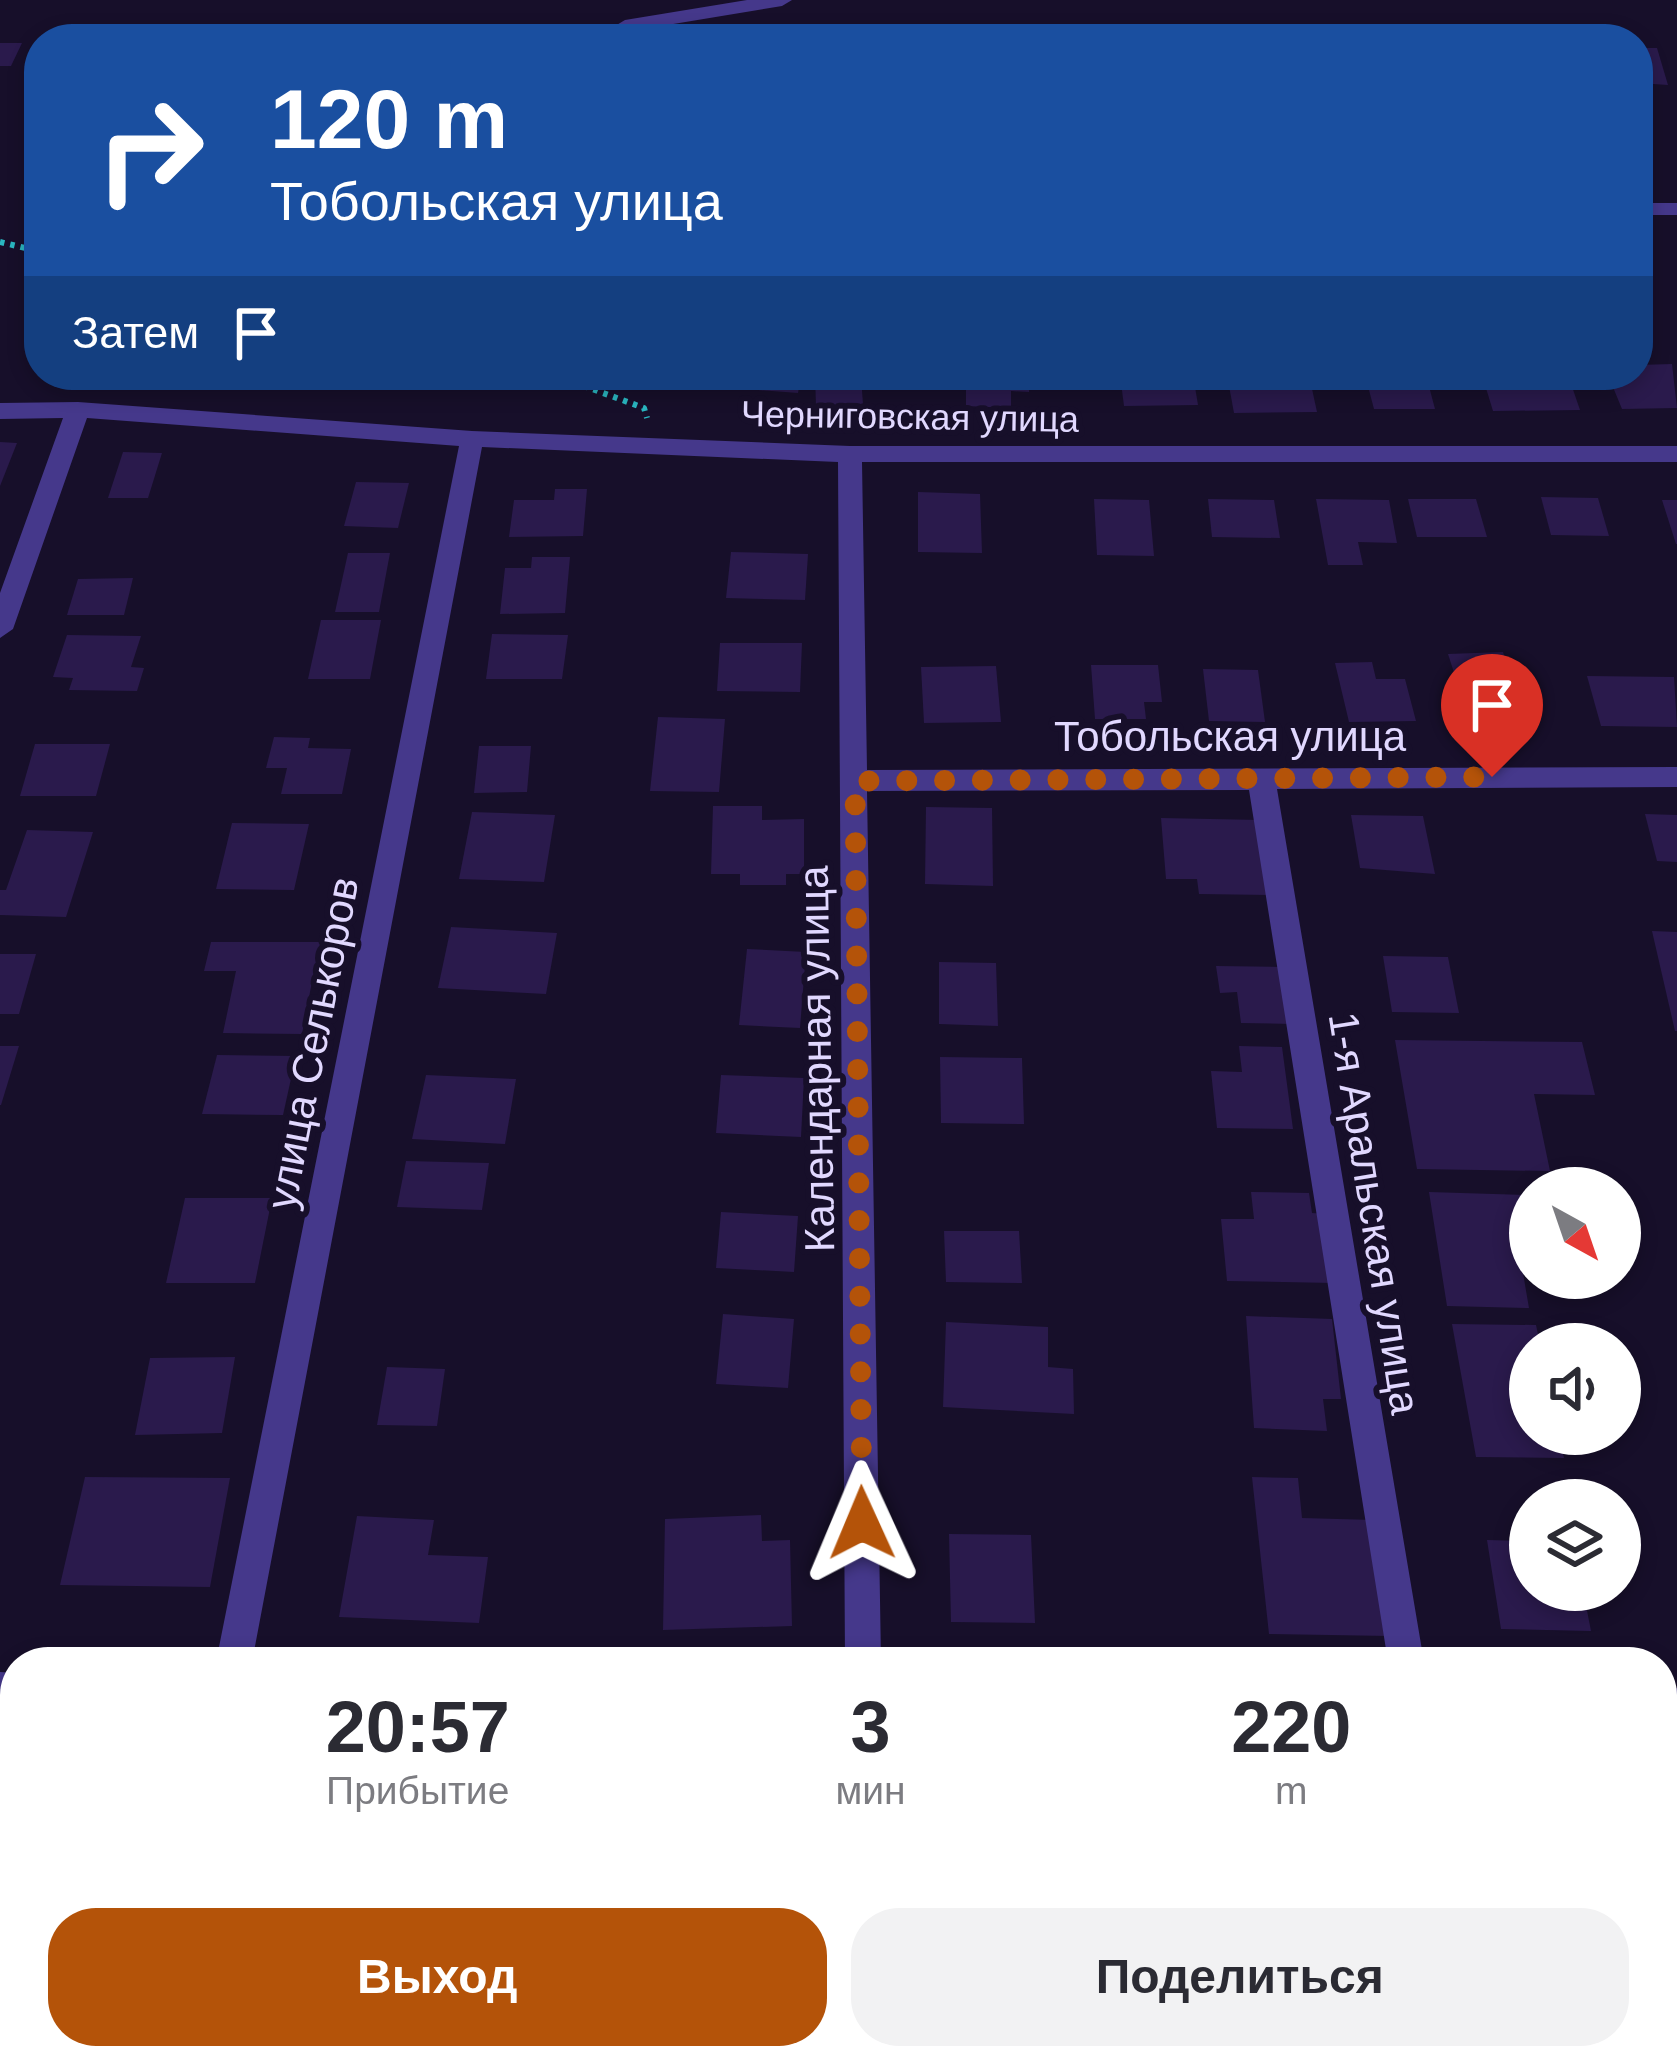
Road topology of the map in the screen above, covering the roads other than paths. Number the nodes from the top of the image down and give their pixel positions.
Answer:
1 (782, 0) edge
2 (637, 24) edge
3 (78, 410) junction
4 (0, 411) edge
5 (472, 439) junction
6 (850, 454) junction
7 (1677, 454) edge
8 (0, 628) edge
9 (1261, 777) junction
10 (1677, 777) edge
11 (855, 781) junction
12 (237, 1647) edge
13 (863, 1647) edge
14 (1404, 1647) edge

1 - 2 street
3 - 4 street, Черниговская улица
3 - 5 street, Черниговская улица
3 - 8 street
5 - 6 street, Черниговская улица
5 - 12 street, улица Селькоров
6 - 7 street, Черниговская улица
6 - 11 street, Календарная улица
9 - 10 street, Тобольская улица
9 - 11 street, Тобольская улица
9 - 14 street, 1-я Аральская улица
11 - 13 street, Календарная улица

